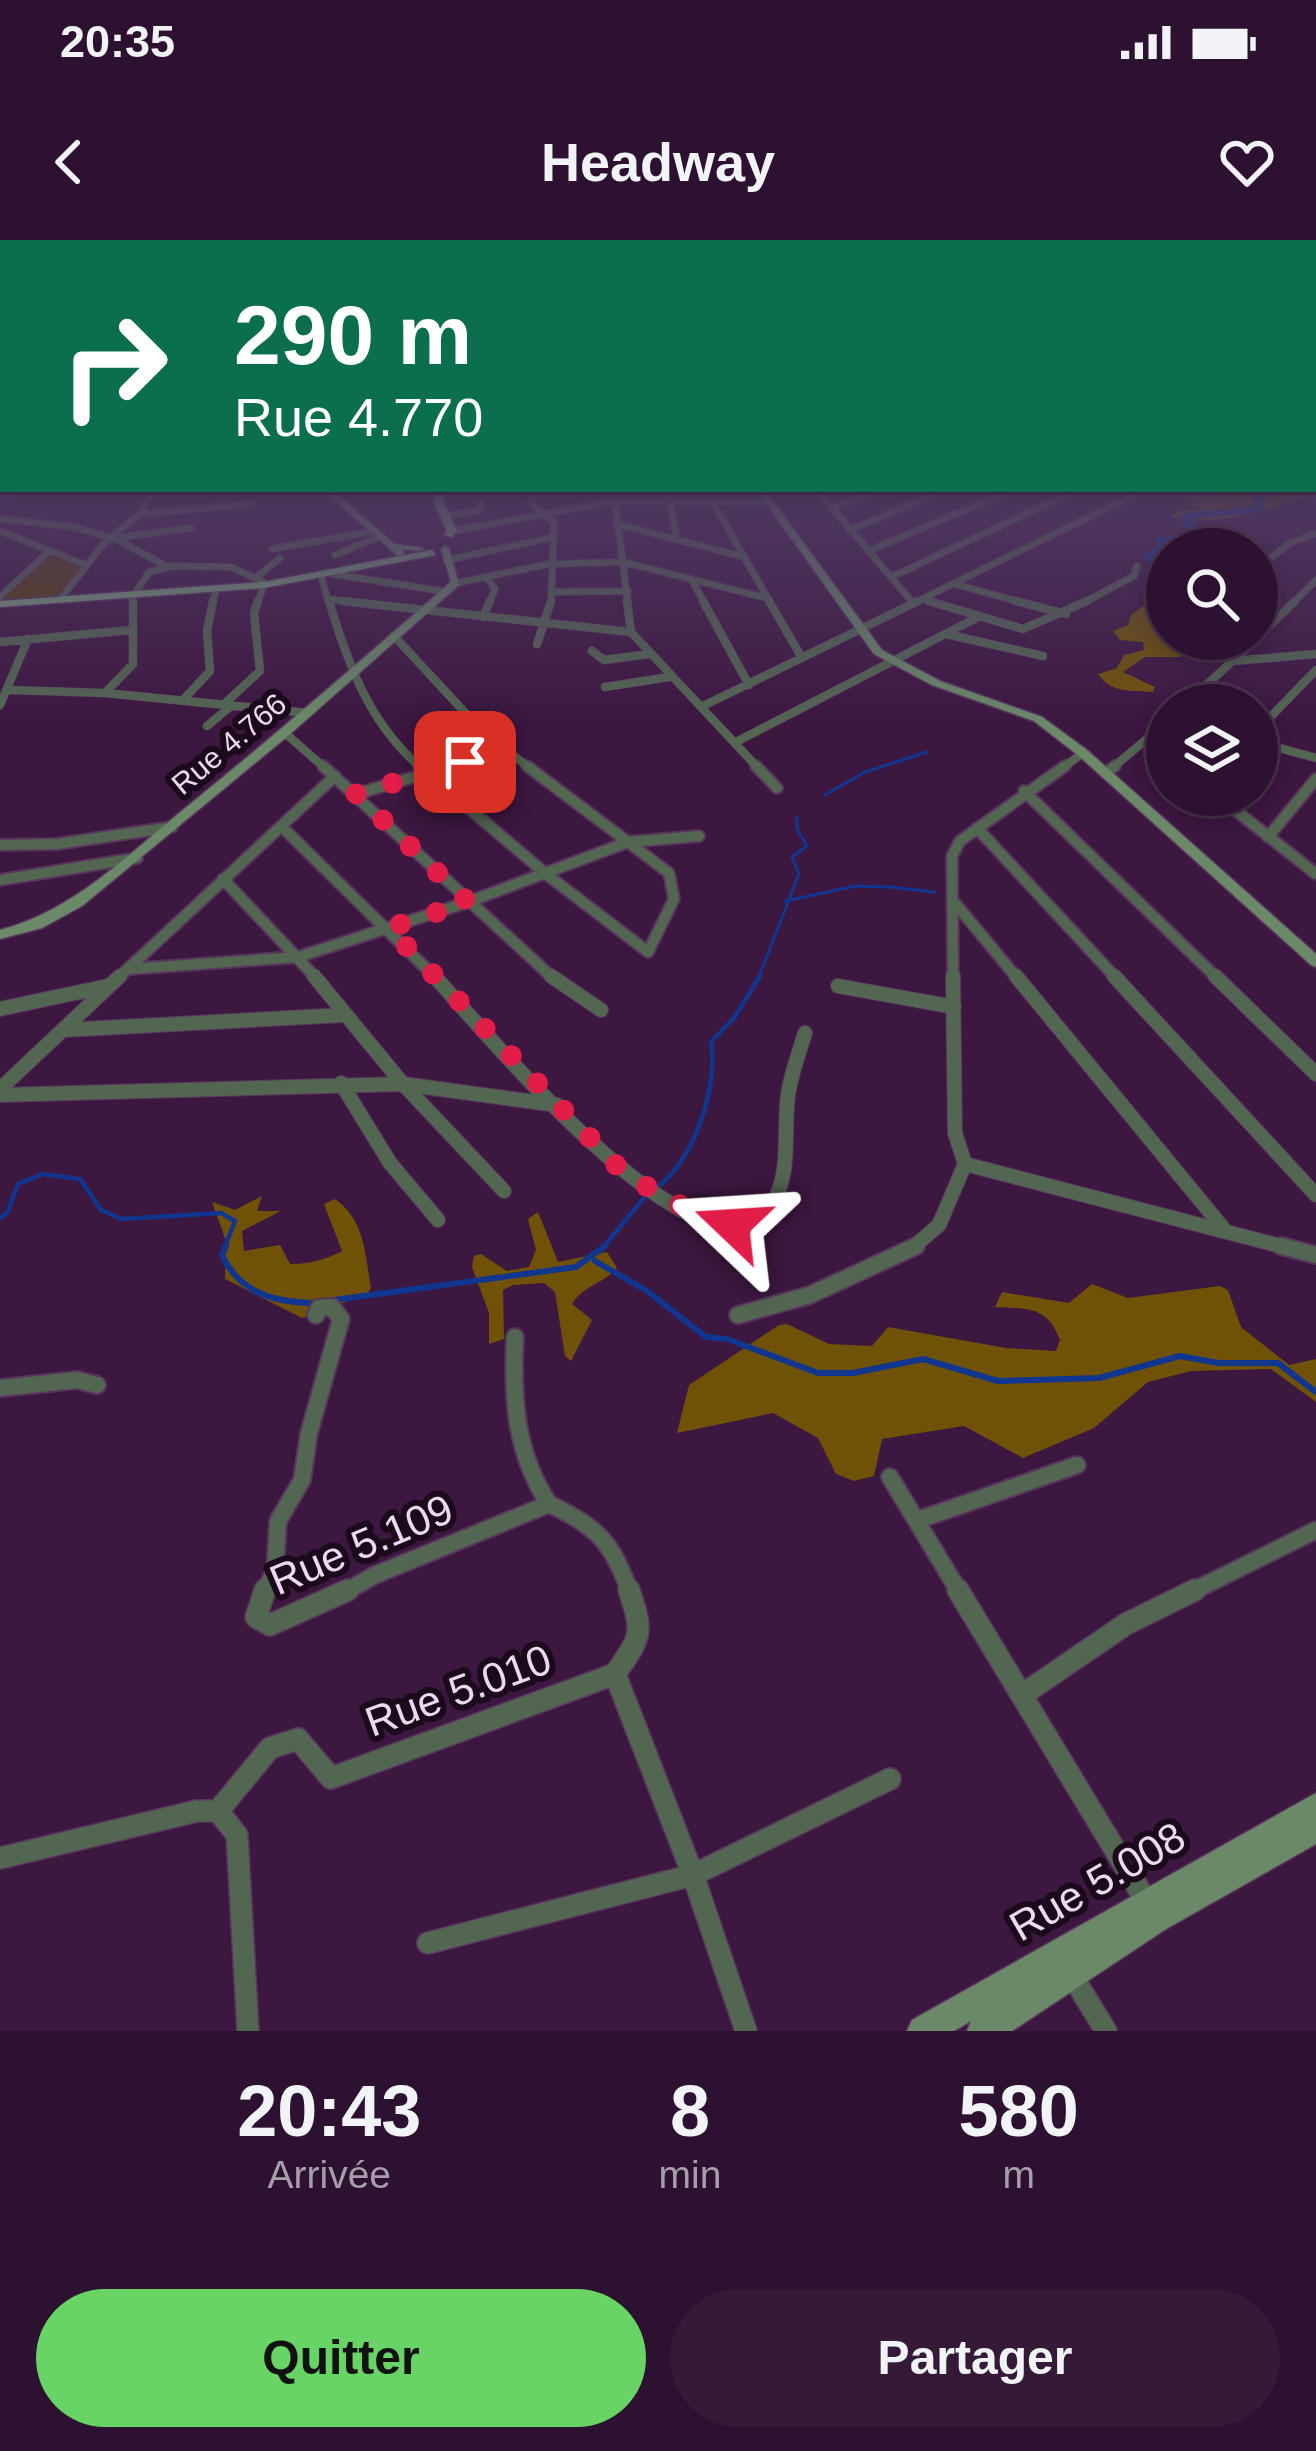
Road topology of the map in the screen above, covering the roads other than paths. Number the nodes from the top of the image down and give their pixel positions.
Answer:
1 (43, 557) edge
2 (60, 557) edge
3 (94, 557) edge
4 (147, 557) edge
5 (367, 557) edge
6 (397, 557) edge
7 (449, 557) edge
8 (549, 557) edge
9 (622, 557) edge
10 (744, 557) edge
11 (807, 557) edge
12 (873, 557) edge
13 (937, 557) edge
14 (1010, 557) edge
15 (280, 558) dead end
16 (623, 562) junction
17 (549, 564) junction
18 (86, 566) junction
19 (1137, 566) dead end
20 (170, 567) junction
21 (327, 575) junction
22 (487, 578) junction
23 (691, 578) junction
24 (891, 578) junction
25 (1316, 580) edge
26 (262, 581) junction
27 (955, 584) junction
28 (452, 588) junction
29 (216, 591) junction
30 (628, 591) junction
31 (551, 592) junction
32 (134, 597) junction
33 (61, 598) junction
34 (328, 598) junction
35 (766, 598) junction
36 (924, 599) junction
37 (0, 600) edge
38 (913, 603) junction
39 (423, 612) junction
40 (1066, 614) junction
41 (980, 616) junction
42 (483, 617) junction
43 (1278, 617) edge
44 (549, 623) junction
45 (131, 630) junction
46 (631, 632) junction
47 (859, 632) junction
48 (941, 634) junction
49 (394, 636) junction
50 (28, 639) junction
51 (0, 642) edge
52 (537, 644) dead end
53 (592, 651) dead end
54 (650, 654) junction
55 (1316, 654) edge
56 (1043, 656) dead end
57 (802, 658) junction
58 (889, 661) junction
59 (1233, 661) joint
60 (1316, 670) edge
61 (352, 677) junction
62 (669, 677) junction
63 (1312, 680) edge
64 (1208, 684) edge
65 (749, 686) junction
66 (605, 687) dead end
67 (9, 690) junction
68 (105, 694) junction
69 (183, 700) junction
70 (0, 705) edge
71 (227, 705) junction
72 (701, 707) junction
73 (308, 712) junction
74 (1278, 712) edge
75 (207, 726) dead end
76 (285, 734) junction
77 (736, 742) junction
78 (1144, 742) edge
79 (1278, 748) edge
80 (504, 750) junction
81 (1083, 753) junction
82 (1316, 758) edge
83 (426, 773) junction
84 (1106, 773) junction
85 (335, 776) junction
86 (1316, 779) edge
87 (777, 788) dead end
88 (1024, 791) junction
89 (356, 794) junction
90 (1242, 816) edge
91 (281, 826) junction
92 (172, 827) junction
93 (976, 828) junction
94 (699, 836) dead end
95 (1268, 837) junction
96 (628, 842) junction
97 (0, 845) edge
98 (137, 858) junction
99 (546, 874) junction
100 (1316, 874) edge
101 (223, 879) junction
102 (0, 880) edge
103 (468, 902) junction
104 (955, 903) junction
105 (389, 928) junction
106 (0, 935) edge
107 (298, 957) junction
108 (1316, 962) edge
109 (129, 969) junction
110 (108, 986) junction
111 (838, 986) dead end
112 (954, 1007) junction
113 (0, 1009) edge
114 (601, 1010) dead end
115 (344, 1015) junction
116 (64, 1030) junction
117 (805, 1033) dead end
118 (28, 1063) junction
119 (0, 1069) edge
120 (1316, 1074) edge
121 (341, 1083) junction
122 (403, 1084) junction
123 (0, 1092) edge
124 (557, 1106) junction
125 (965, 1164) junction
126 (504, 1191) dead end
127 (1316, 1195) edge
128 (437, 1220) dead end
129 (1223, 1228) junction
130 (1316, 1255) edge
131 (316, 1315) dead end
132 (738, 1315) dead end
133 (515, 1337) dead end
134 (97, 1385) dead end
135 (0, 1388) edge
136 (1076, 1465) dead end
137 (890, 1478) dead end
138 (549, 1504) junction
139 (918, 1520) junction
140 (1316, 1530) edge
141 (615, 1674) junction
142 (1022, 1695) junction
143 (890, 1779) dead end
144 (1316, 1808) edge
145 (218, 1810) junction
146 (1316, 1828) edge
147 (0, 1858) edge
148 (693, 1874) junction
149 (1146, 1901) junction
150 (428, 1942) dead end
151 (1070, 1973) junction
152 (248, 2031) edge
153 (746, 2031) edge
154 (923, 2031) edge
155 (983, 2031) edge
156 (1106, 2031) edge

1 - 37 street
2 - 18 street
3 - 18 street
4 - 20 street
5 - 26 main road
6 - 21 main road
7 - 28 main road
8 - 17 street
9 - 16 street
10 - 35 street
11 - 47 main road
12 - 24 street
13 - 24 street
14 - 27 street
15 - 26 street
16 - 17 street
16 - 23 street
16 - 30 street
17 - 22 street
17 - 31 street
18 - 33 street
19 - 40 street
20 - 26 street
20 - 32 street
21 - 26 main road
21 - 28 street
21 - 34 street
22 - 28 street
22 - 42 street
23 - 35 street
23 - 65 street
24 - 38 street
25 - 43 street
26 - 29 main road
26 - 32 main road
26 - 71 street
27 - 36 street
27 - 40 street
28 - 39 main road, Rue 4.766
29 - 32 main road
29 - 69 street
30 - 31 street
30 - 46 street
31 - 44 street
32 - 33 main road
32 - 37 main road
32 - 45 street
33 - 37 main road
34 - 39 street
34 - 61 street
35 - 57 street
36 - 38 street
36 - 41 street
38 - 47 street
39 - 42 street
39 - 49 main road, Rue 4.766
40 - 41 street
41 - 48 street
42 - 44 street
44 - 46 street
44 - 52 street
45 - 50 street
45 - 68 street
46 - 54 street
47 - 57 street
47 - 58 main road
48 - 56 street
48 - 58 street
49 - 61 main road, Rue 4.766
49 - 80 street
50 - 51 street
50 - 67 street
53 - 54 street
54 - 62 street
55 - 59 street
57 - 65 street
58 - 77 street
58 - 81 main road
59 - 64 street
60 - 63 street
61 - 73 main road, Rue 4.766
61 - 83 street
62 - 66 street
62 - 72 street
63 - 74 street
65 - 72 street
67 - 68 street
67 - 70 street
68 - 69 street
69 - 71 street
71 - 73 street
71 - 75 street
72 - 77 street
73 - 76 main road, Rue 4.766
76 - 85 street
76 - 92 main road, Rue 4.766
77 - 87 street
78 - 84 street
79 - 82 street
80 - 83 street
80 - 96 street
81 - 84 main road
81 - 88 street
83 - 89 street
83 - 99 street
84 - 108 main road
85 - 89 street
85 - 91 street
86 - 95 street
88 - 93 street
88 - 120 street
89 - 103 street
90 - 95 street
91 - 101 street
91 - 105 street
92 - 97 street
92 - 98 main road, Rue 4.766
93 - 104 street
93 - 127 street
94 - 96 street
95 - 100 street
96 - 99 street
96 - 99 street
98 - 102 street
98 - 106 main road, Rue 4.766
99 - 103 street
101 - 107 street
101 - 109 street
103 - 105 street
103 - 114 street
104 - 112 street
104 - 129 street
105 - 107 street
105 - 124 street
107 - 109 street
107 - 115 street
109 - 110 street
110 - 113 street
110 - 116 street
111 - 112 street
112 - 125 street
115 - 116 street
115 - 122 street
116 - 118 street
117 - 124 street
118 - 119 street
118 - 123 street
121 - 122 street
121 - 123 street
121 - 128 street
122 - 124 street
122 - 126 street
125 - 129 street
125 - 132 street
129 - 130 street
131 - 138 street, Rue 5.109
133 - 138 street
134 - 135 street
136 - 139 street
137 - 139 street
138 - 141 street
139 - 142 street
140 - 142 street
141 - 145 street, Rue 5.010
141 - 148 street
142 - 149 street
143 - 148 street
144 - 149 main road, Rue 5.008
145 - 147 street
145 - 152 street
146 - 151 main road, Rue 5.008
148 - 150 street
148 - 153 street
149 - 154 main road, Rue 5.008
151 - 155 main road, Rue 5.008
151 - 156 street

